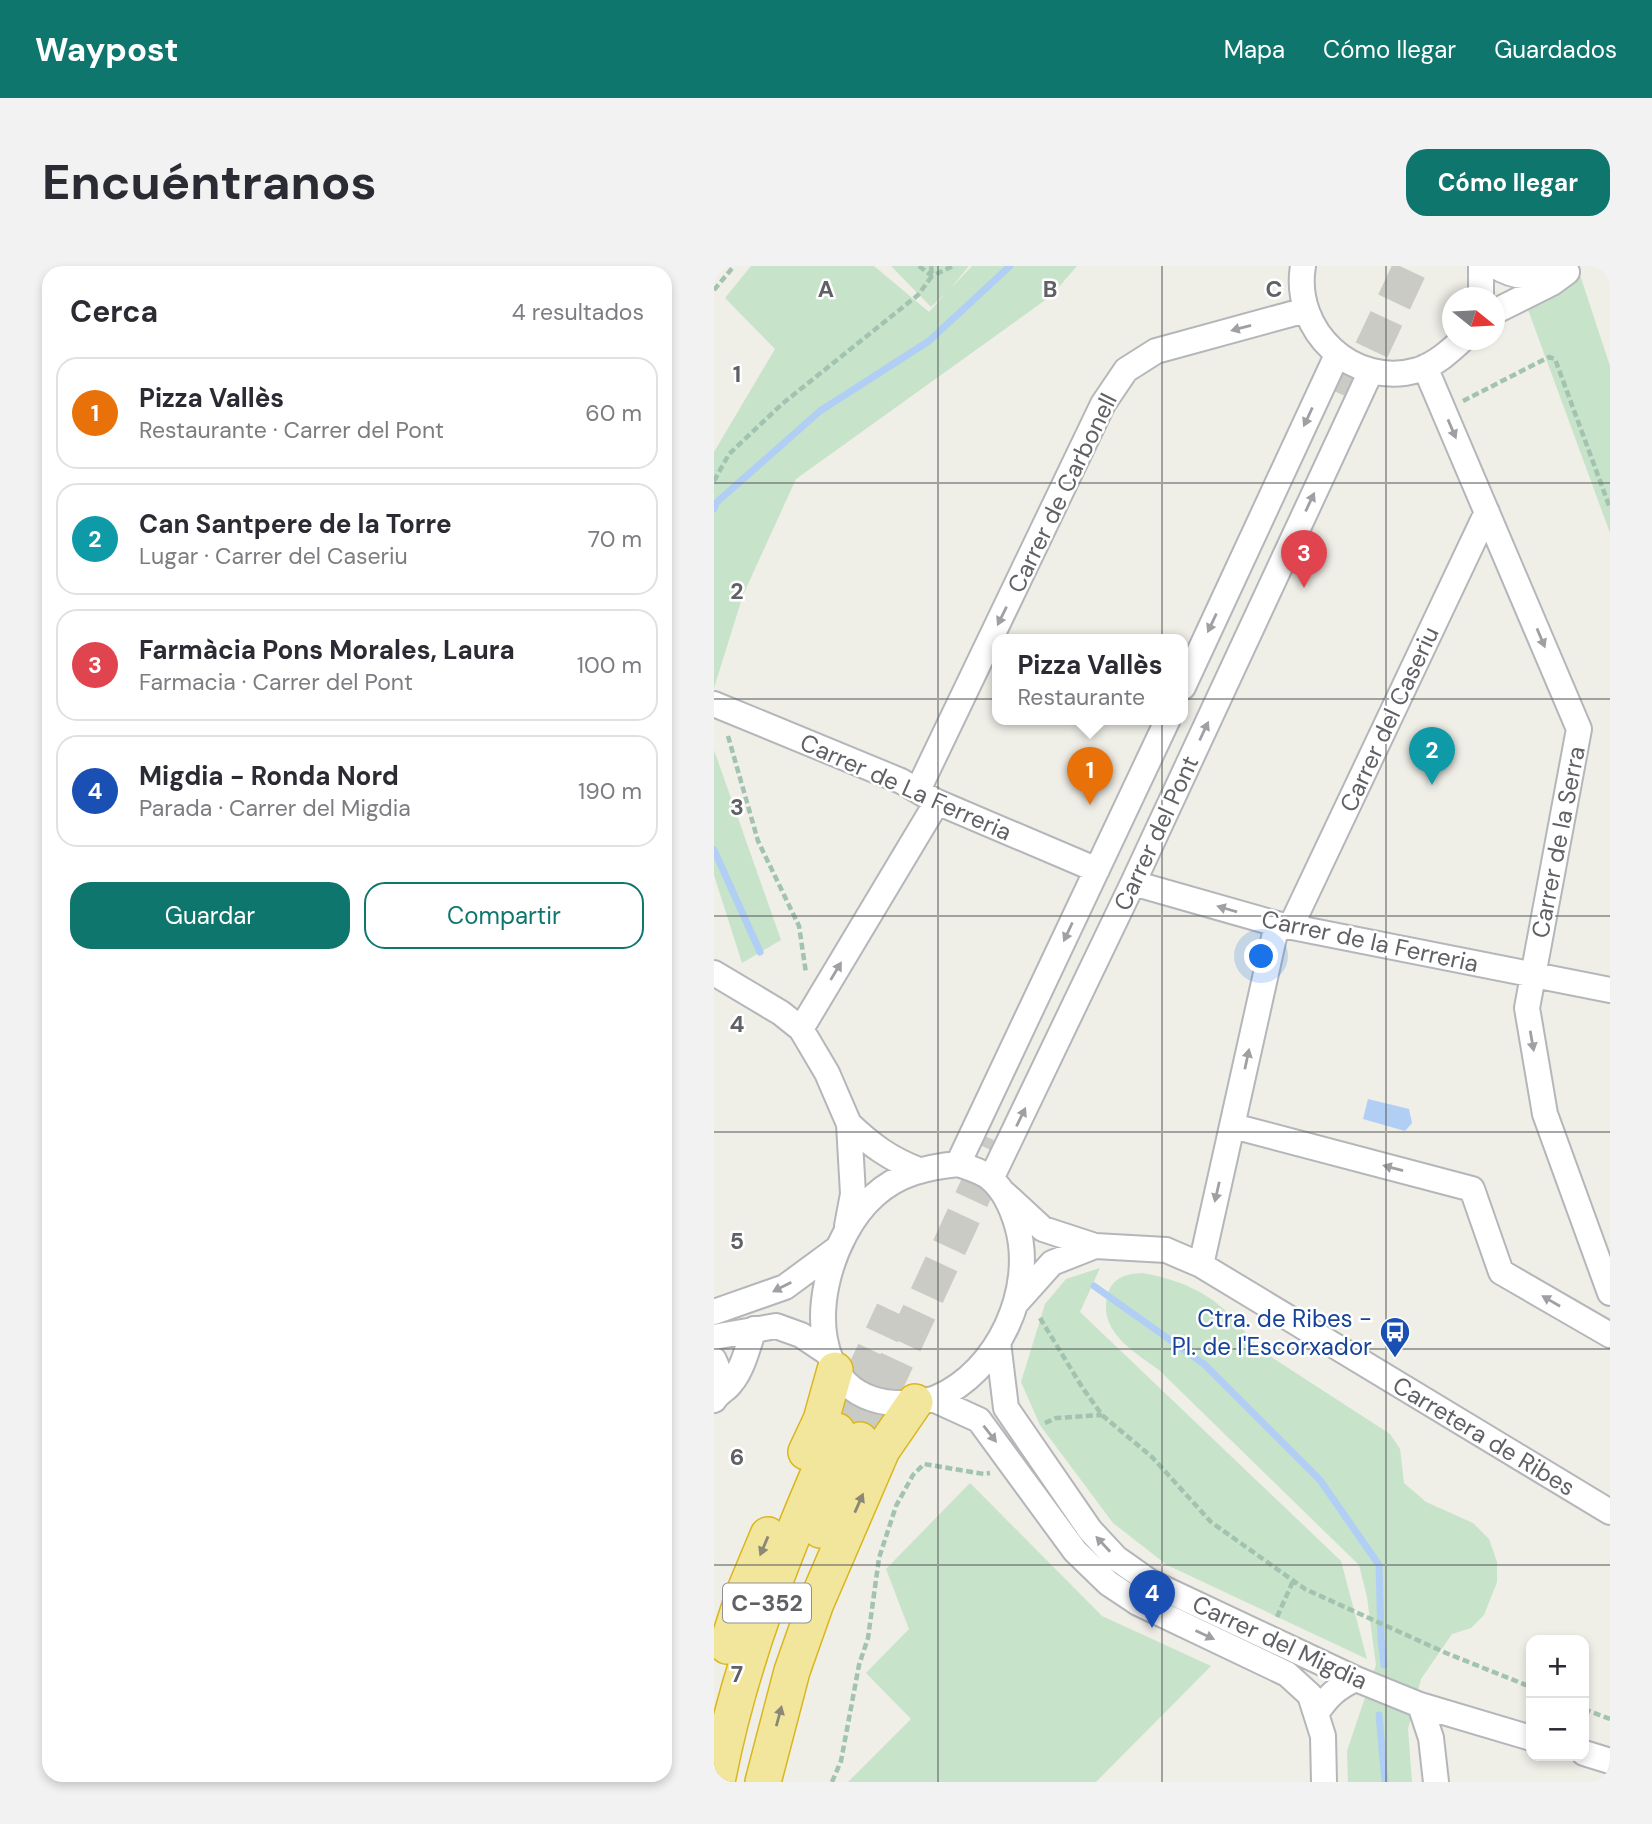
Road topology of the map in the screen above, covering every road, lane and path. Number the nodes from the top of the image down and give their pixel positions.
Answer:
1 (734, 266) edge
2 (919, 266) edge
3 (931, 266) edge
4 (953, 266) edge
5 (1303, 266) edge
6 (1481, 266) edge
7 (1495, 266) edge
8 (932, 276) junction
9 (1481, 287) edge
10 (714, 289) edge
11 (1505, 307) edge
12 (1306, 310) junction
13 (1451, 350) edge
14 (1337, 355) junction
15 (1424, 367) junction
16 (1371, 371) junction
17 (1444, 411) junction
18 (714, 481) edge
19 (1610, 508) edge
20 (1487, 512) junction
21 (1000, 634) edge
22 (992, 653) edge
23 (1188, 676) edge
24 (719, 715) edge
25 (1165, 725) edge
26 (928, 796) junction
27 (1097, 870) junction
28 (1133, 883) junction
29 (1284, 925) junction
30 (714, 973) edge
31 (806, 973) dead end
32 (1533, 974) junction
33 (1610, 990) edge
34 (801, 1029) junction
35 (849, 1124) junction
36 (1233, 1126) junction
37 (958, 1164) junction
38 (919, 1170) junction
39 (998, 1186) junction
40 (842, 1239) junction
41 (1095, 1246) junction
42 (1201, 1265) junction
43 (1610, 1293) edge
44 (1015, 1305) junction
45 (714, 1312) edge
46 (1040, 1318) dead end
47 (754, 1329) junction
48 (1610, 1335) edge
49 (714, 1337) edge
50 (998, 1342) junction
51 (714, 1360) edge
52 (832, 1361) junction
53 (716, 1396) edge
54 (924, 1401) junction
55 (1102, 1415) junction
56 (1026, 1440) junction
57 (1008, 1458) junction
58 (1609, 1508) edge
59 (1293, 1581) junction
60 (1277, 1617) dead end
61 (1356, 1679) junction
62 (1526, 1685) edge
63 (714, 1689) edge
64 (1313, 1705) junction
65 (1420, 1705) junction
66 (1589, 1711) edge
67 (1610, 1719) edge
68 (1526, 1737) edge
69 (1589, 1754) edge
70 (1610, 1760) edge
71 (717, 1782) edge
72 (738, 1782) edge
73 (763, 1782) edge
74 (832, 1782) edge
75 (1324, 1782) edge
76 (1436, 1782) edge

1 - 10 path
2 - 8 path
3 - 8 path
4 - 8 path
5 - 12 street
6 - 9 street
7 - 11 street
8 - 18 path
12 - 14 street
12 -> 21 street, Carrer de Carbonell
13 - 15 street
14 - 16 street
14 -> 23 street
15 - 16 street
15 - 17 street, Carrer de la Serra
28 -> 16 street, Carrer del Pont
17 - 19 path
17 -> 20 street, Carrer de la Serra
20 - 29 street, Carrer del Caseriu
20 -> 32 street, Carrer de la Serra
22 -> 26 street, Carrer de Carbonell
24 - 26 street, Carrer de La Ferreria
24 - 31 path
25 - 27 street, Carrer del Pont
26 - 27 street, Carrer de La Ferreria
34 -> 26 street, Carrer de Carbonell
27 -> 37 street, Carrer del Pont
29 -> 28 street, Carrer de la Ferreria
39 -> 28 street, Carrer del Pont
29 - 32 street, Carrer de la Ferreria
36 -> 29 street, Carrer del Caseriu
30 - 34 street
32 - 33 street, Carrer de la Ferreria
32 -> 43 street, Carrer de la Serra
34 - 35 street
35 - 38 street
35 - 40 street
36 -> 42 street, Carrer del Caseriu
48 -> 36 street
37 - 38 street
37 - 39 street
38 - 40 street
39 - 41 street, Carretera de Ribes
39 - 44 street
40 -> 45 street
40 - 52 street
41 - 42 street, Carretera de Ribes
41 - 44 street, Carretera de Ribes
42 - 58 street, Carretera de Ribes
44 - 50 street
46 - 55 path
47 - 49 street
47 - 52 street
47 - 53 street
50 - 54 street
50 - 56 street, Carrer del Migdia
51 - 53 street
52 - 54 street
52 -> 63 highway
54 -> 57 street, Carrer del Migdia
73 -> 54 highway
55 - 56 path
55 - 59 path
61 -> 56 street, Carrer del Migdia
57 -> 64 street, Carrer del Migdia
57 - 74 path
59 - 60 path
59 - 62 path
61 - 64 street
61 - 65 street, Carrer del Migdia
64 - 75 street
65 - 68 street, Carrer del Migdia
65 - 76 street
66 - 67 path
69 - 70 street
71 - 72 highway, C-352

